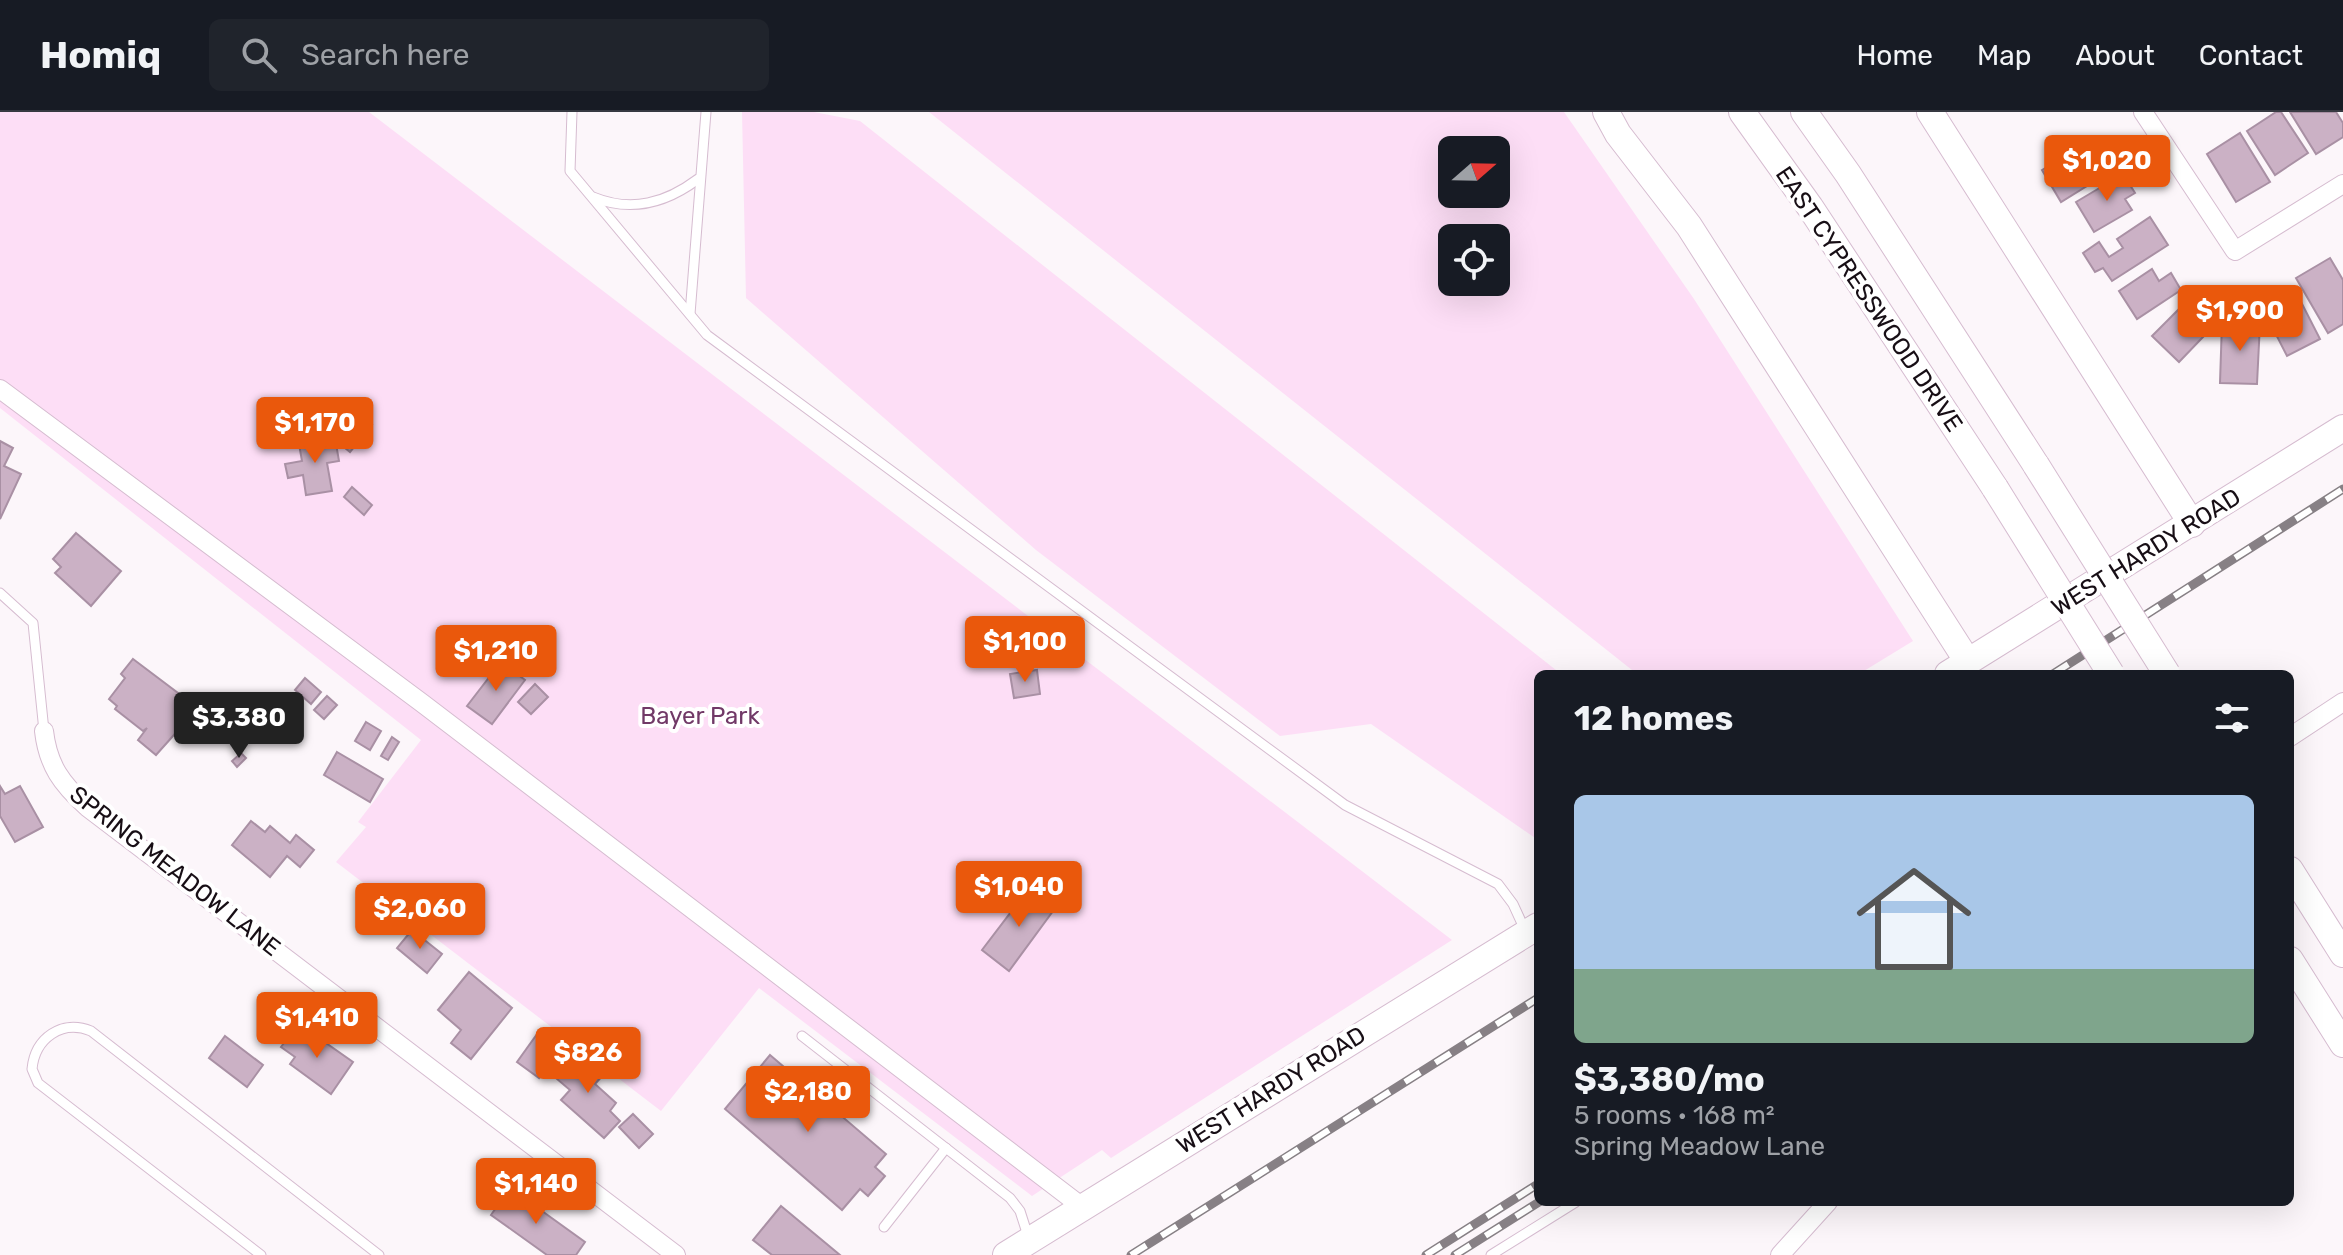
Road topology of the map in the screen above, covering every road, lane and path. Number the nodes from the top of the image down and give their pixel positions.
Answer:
1 (572, 112) edge
2 (706, 112) edge
3 (1589, 112) edge
4 (1724, 112) edge
5 (1742, 112) edge
6 (1804, 112) edge
7 (1930, 112) edge
8 (2143, 112) edge
9 (1612, 123) edge
10 (698, 179) junction
11 (2343, 184) edge
12 (590, 195) junction
13 (1810, 207) junction
14 (690, 314) junction
15 (0, 389) edge
16 (2343, 428) edge
17 (2192, 524) junction
18 (0, 593) edge
19 (1958, 668) edge
20 (2109, 670) edge
21 (2164, 670) edge
22 (2343, 702) edge
23 (44, 731) joint
24 (2294, 734) edge
25 (2294, 876) edge
26 (1532, 929) edge
27 (2343, 954) edge
28 (2294, 966) edge
29 (802, 1036) dead end
30 (2343, 1044) edge
31 (946, 1148) junction
32 (1081, 1206) junction
33 (1570, 1206) edge
34 (1824, 1206) edge
35 (884, 1227) dead end
36 (1030, 1240) junction
37 (261, 1255) edge
38 (379, 1255) edge
39 (676, 1255) edge
40 (1006, 1255) edge
41 (1491, 1255) edge
42 (1780, 1255) edge

1 - 12 lane
2 - 10 lane
3 - 9 main road
4 - 13 main road
5 - 13 main road, EAST CYPRESSWOOD DRIVE
6 - 21 main road, EAST CYPRESSWOOD DRIVE, bridge
7 - 17 main road
8 - 11 street
9 - 19 main road
10 - 12 lane
10 - 14 lane
12 - 14 lane
13 - 20 main road, EAST CYPRESSWOOD DRIVE, bridge
14 - 26 lane
15 - 32 street
16 - 17 main road, WEST HARDY ROAD
17 - 19 main road, WEST HARDY ROAD
18 - 23 lane
22 - 24 street
23 - 39 street, SPRING MEADOW LANE
25 - 27 main road
26 - 32 main road, WEST HARDY ROAD
28 - 30 main road
29 - 31 lane
31 - 35 lane
31 - 36 lane
32 - 36 main road, WEST HARDY ROAD
33 - 41 lane
34 - 42 street
36 - 40 main road, WEST HARDY ROAD
37 - 38 lane

